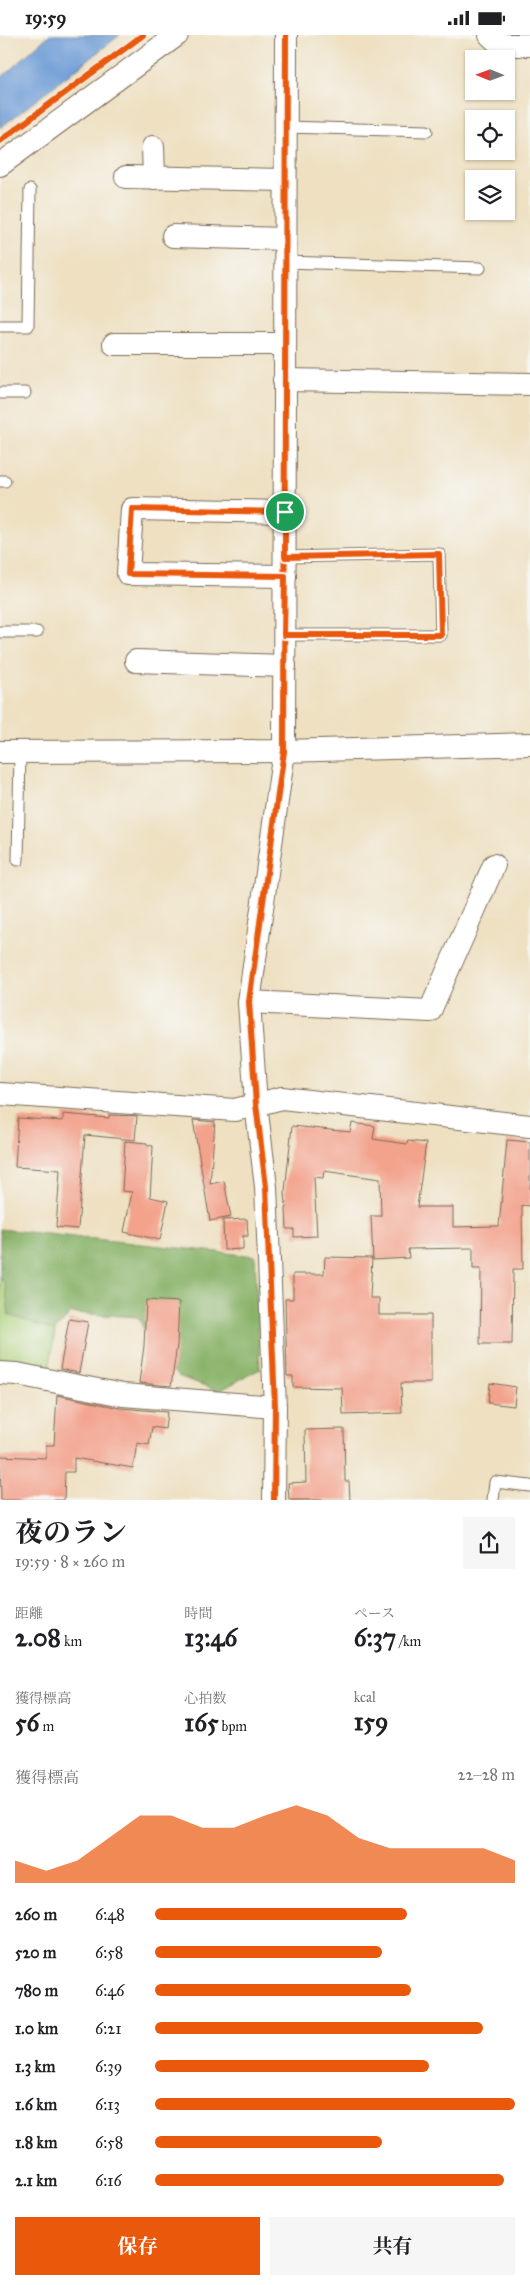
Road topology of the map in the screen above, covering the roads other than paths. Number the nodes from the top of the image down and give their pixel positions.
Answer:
1 (177, 35) edge
2 (286, 35) edge
3 (490, 35) edge
4 (530, 45) edge
5 (285, 127) junction
6 (427, 131) dead end
7 (153, 147) dead end
8 (0, 165) edge
9 (126, 177) dead end
10 (154, 178) junction
11 (285, 180) junction
12 (30, 190) dead end
13 (173, 236) dead end
14 (285, 239) junction
15 (284, 262) junction
16 (480, 268) dead end
17 (0, 326) edge
18 (114, 344) dead end
19 (284, 344) junction
20 (284, 380) junction
21 (530, 384) edge
22 (0, 393) edge
23 (25, 393) dead end
24 (285, 512) junction
25 (285, 566) junction
26 (0, 632) edge
27 (37, 632) dead end
28 (284, 635) junction
29 (136, 661) dead end
30 (285, 666) junction
31 (530, 744) edge
32 (284, 751) junction
33 (10, 752) edge
34 (18, 860) dead end
35 (494, 865) dead end
36 (249, 1002) junction
37 (0, 1094) edge
38 (256, 1104) junction
39 (530, 1126) edge
40 (0, 1373) edge
41 (275, 1407) junction
42 (530, 1486) edge
43 (274, 1500) edge
44 (493, 1500) edge

1 - 8 street
2 - 5 street
3 - 4 street
5 - 6 lane
5 - 11 street
7 - 10 street
9 - 10 street
10 - 11 street
11 - 14 street
12 - 17 lane
13 - 14 street
14 - 15 street
15 - 16 lane
15 - 19 street
18 - 19 street
19 - 20 street
20 - 21 street
20 - 24 street
22 - 23 lane
24 - 25 street
24 - 25 street
25 - 28 street
25 - 28 lane
26 - 27 lane
28 - 30 street
29 - 30 street
30 - 32 street
31 - 32 street
32 - 33 street
32 - 36 street
33 - 34 lane
35 - 36 street
36 - 38 street
37 - 38 street
38 - 39 street
38 - 41 street
40 - 41 street
41 - 43 street
42 - 44 lane

